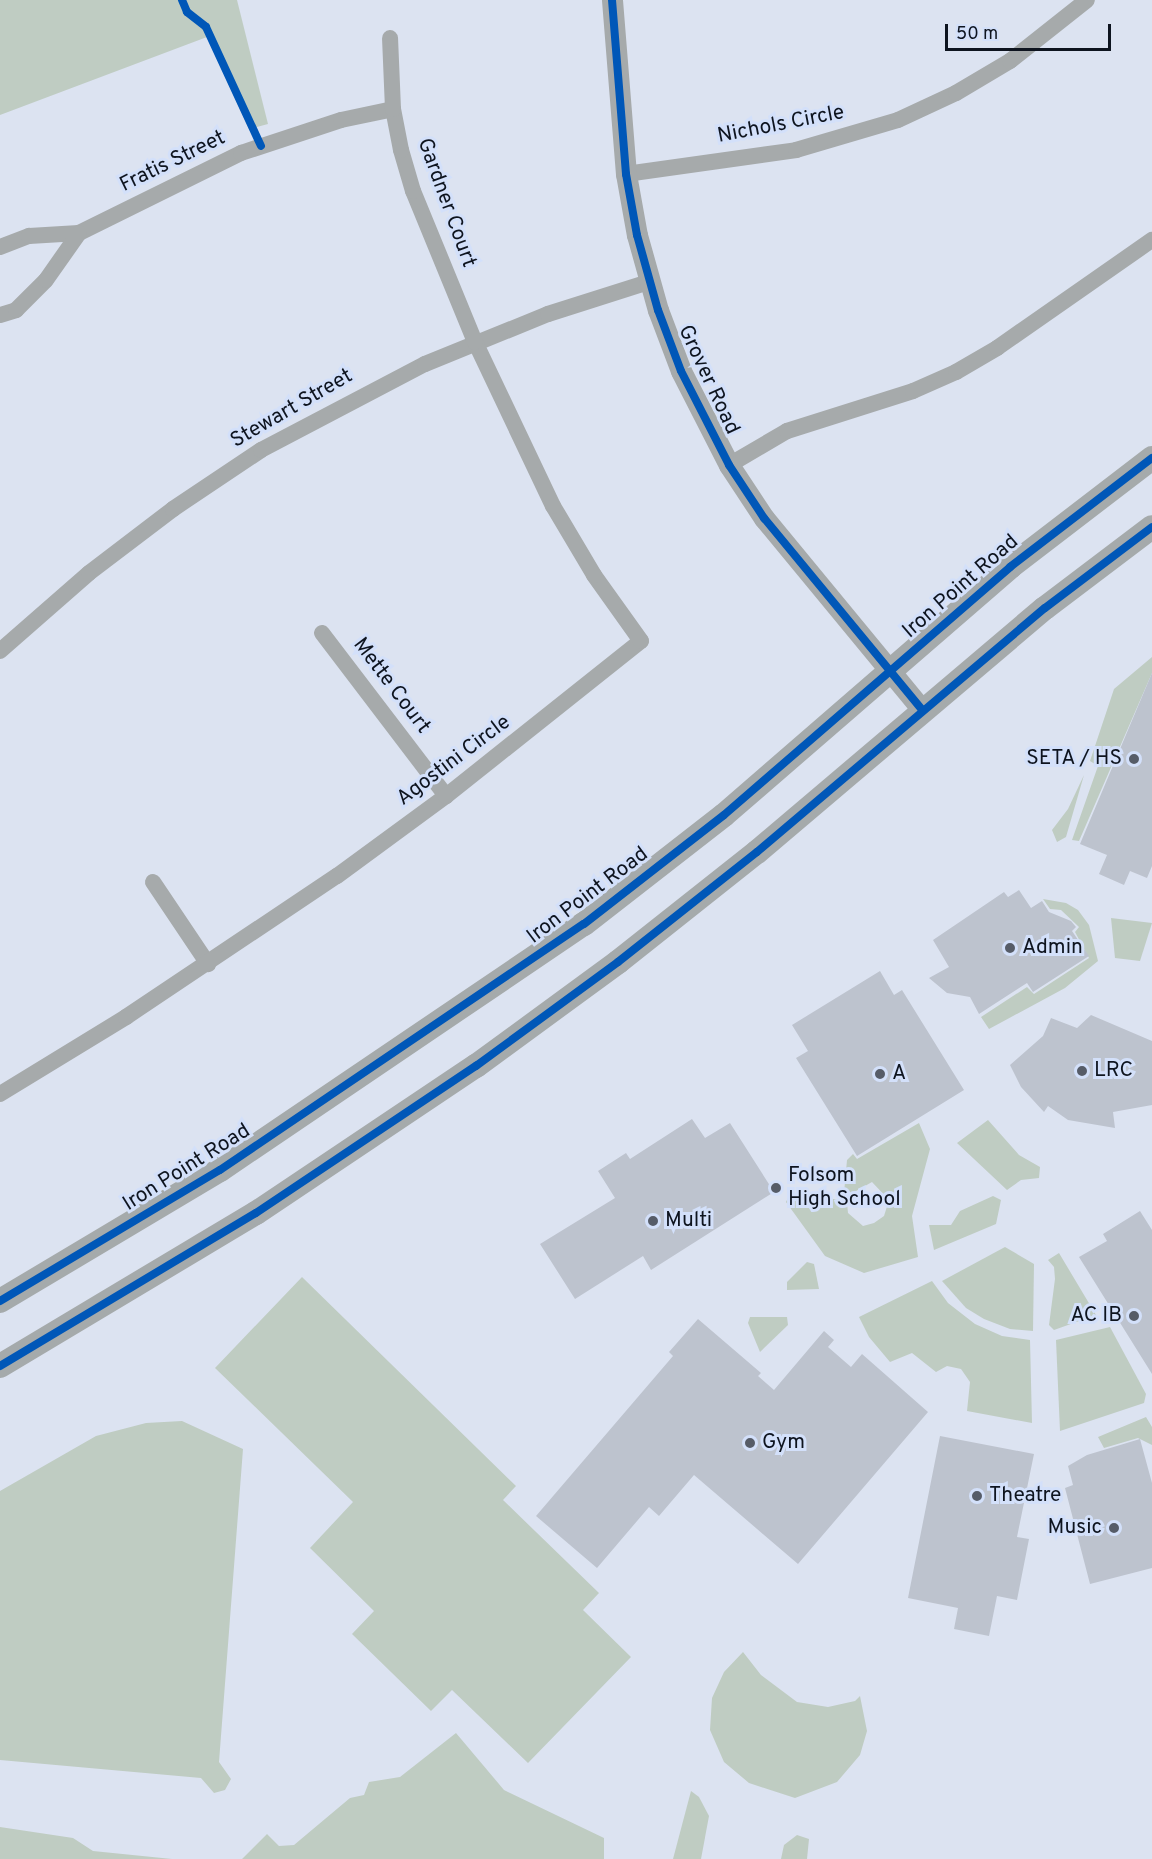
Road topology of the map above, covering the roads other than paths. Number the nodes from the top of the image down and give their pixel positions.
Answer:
1 (612, 0) edge
2 (1087, 0) edge
3 (390, 38) dead end
4 (393, 109) junction
5 (626, 174) junction
6 (79, 233) junction
7 (1152, 240) edge
8 (0, 247) edge
9 (649, 282) junction
10 (0, 315) edge
11 (475, 342) junction
12 (1152, 458) edge
13 (729, 465) junction
14 (1152, 526) edge
15 (322, 633) dead end
16 (0, 651) edge
17 (889, 673) junction
18 (922, 710) junction
19 (446, 796) junction
20 (153, 882) dead end
21 (208, 964) junction
22 (0, 1094) edge
23 (0, 1301) edge
24 (0, 1366) edge

1 - 5 street, Grover Road
2 - 5 street, Nichols Circle
3 - 4 street, Gardner Court
4 - 6 street, Fratis Street
4 - 11 street, Gardner Court
5 - 9 street, Grover Road
6 - 8 street, Fratis Street
6 - 10 street, Fratis Street
7 - 13 street
9 - 11 street, Stewart Street
9 - 13 street, Grover Road
11 - 16 street, Stewart Street
11 - 19 street, Agostini Circle
12 - 17 main road, Iron Point Road
13 - 17 street, Grover Road
14 - 18 main road
15 - 19 street, Mette Court
17 - 18 street, Grover Road
17 - 23 main road, Iron Point Road
18 - 24 main road
19 - 21 street, Agostini Circle
20 - 21 street
21 - 22 street, Agostini Circle

